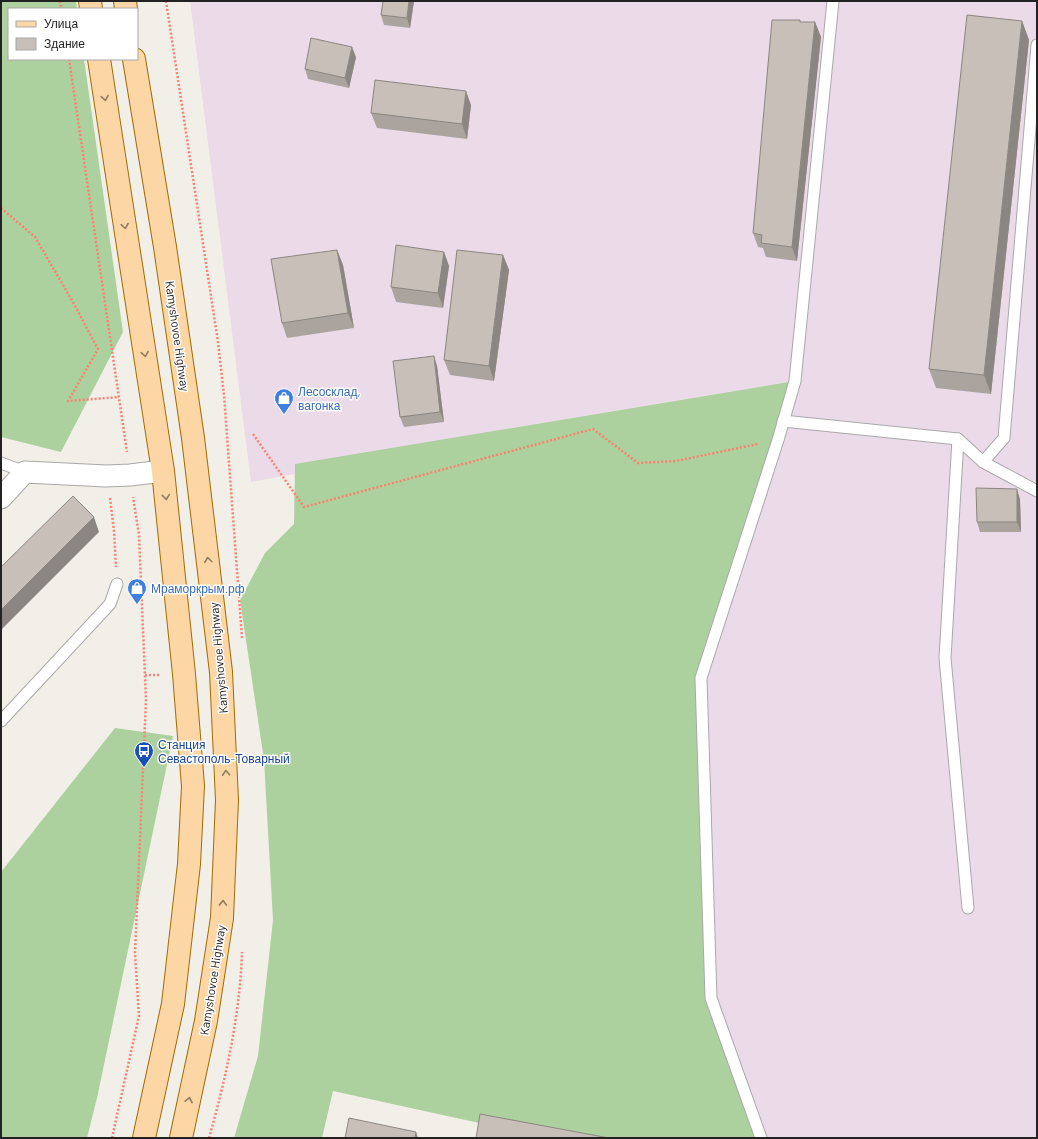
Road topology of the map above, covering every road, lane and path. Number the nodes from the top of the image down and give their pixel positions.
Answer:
1 (166, 1) edge
2 (833, 1) edge
3 (1037, 45) edge
4 (99, 60) edge
5 (134, 60) edge
6 (1, 208) edge
7 (119, 397) dead end
8 (783, 421) junction
9 (253, 434) dead end
10 (227, 435) dead end
11 (958, 439) junction
12 (778, 440) junction
13 (983, 462) junction
14 (1, 463) edge
15 (163, 471) junction
16 (25, 472) junction
17 (106, 476) junction
18 (1037, 491) edge
19 (1, 498) edge
20 (117, 584) joint
21 (1, 721) edge
22 (968, 908) dead end
23 (144, 1138) edge
24 (181, 1138) edge
25 (761, 1138) edge

1 - 10 path
2 - 8 lane
3 - 13 lane
4 -> 15 main road
24 -> 5 main road, Kamyshovoe Highway
6 - 7 path
8 - 11 lane
8 - 12 lane
9 - 12 path
11 - 13 lane
11 - 22 lane
12 - 25 lane
13 - 18 lane
14 - 16 lane
15 - 17 street
15 -> 23 main road
16 - 17 street
16 - 19 street
17 - 20 path
20 - 21 lane

